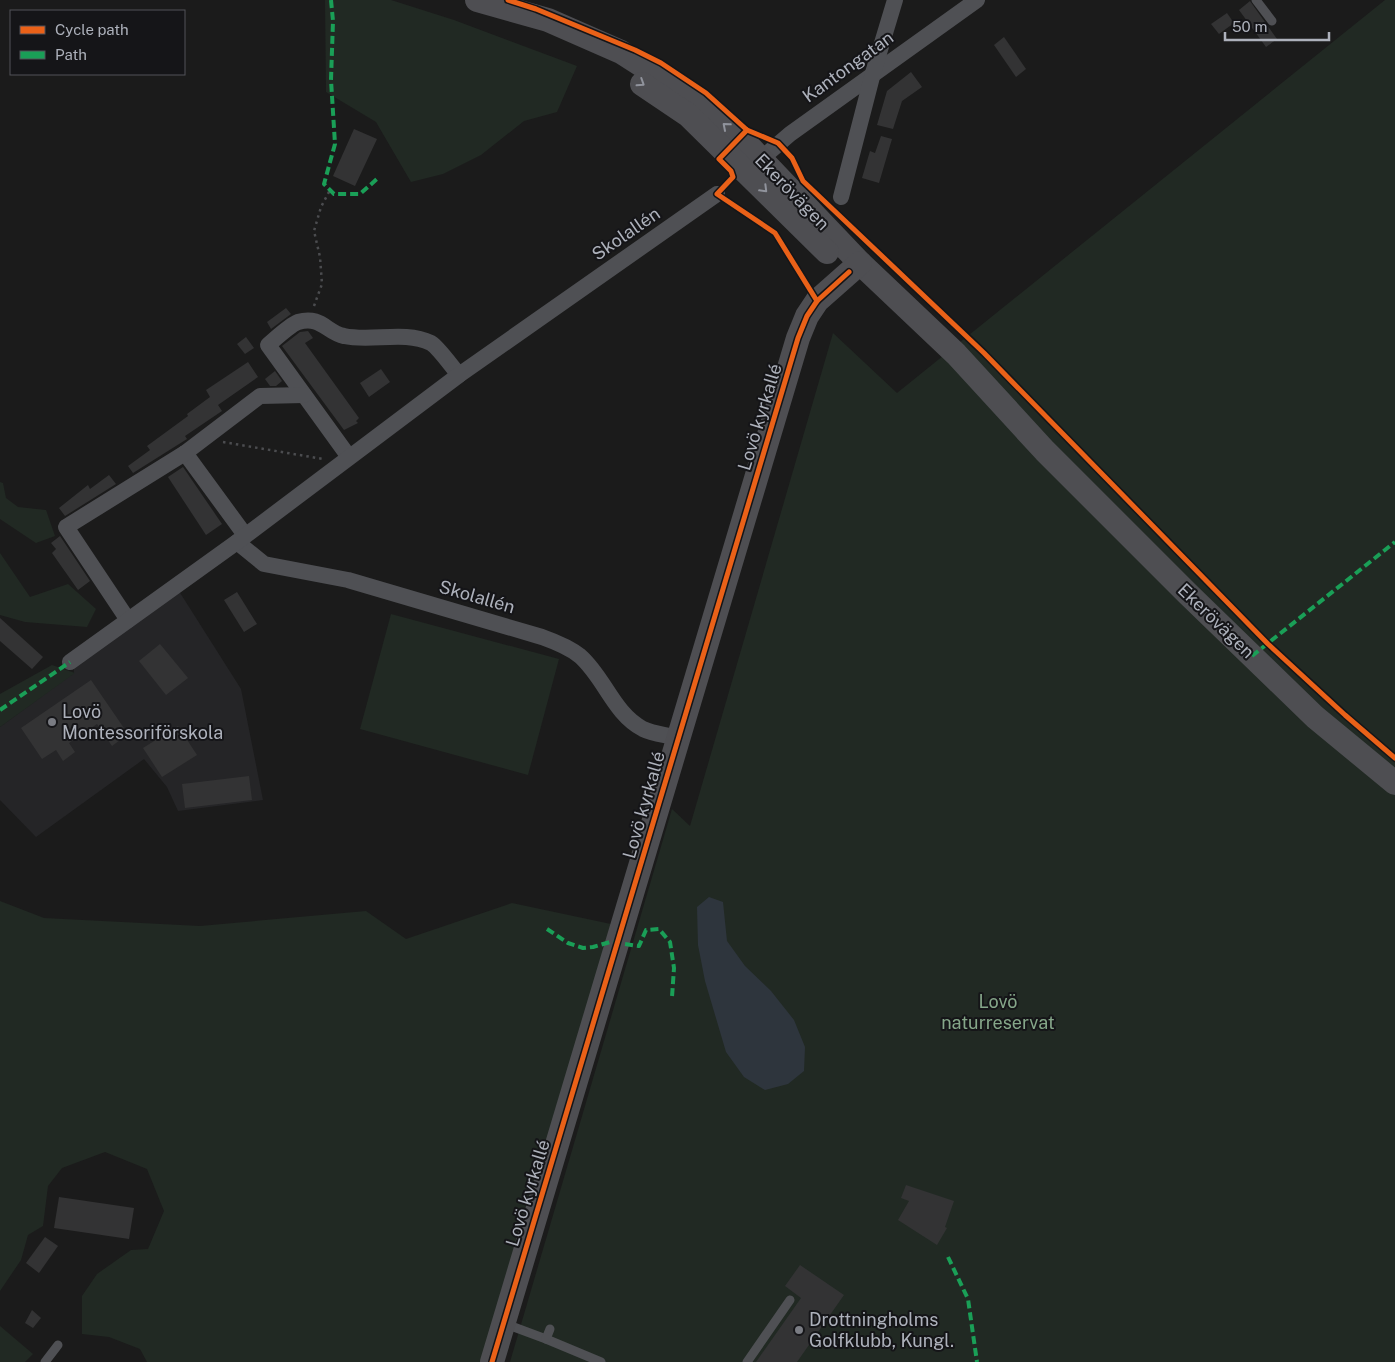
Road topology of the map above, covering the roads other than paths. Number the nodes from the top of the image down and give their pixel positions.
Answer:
1 (895, 0) edge
2 (977, 0) edge
3 (1256, 0) edge
4 (483, 2) edge
5 (1272, 21) dead end
6 (873, 73) junction
7 (753, 166) junction
8 (717, 194) dead end
9 (841, 197) dead end
10 (854, 268) junction
11 (459, 375) junction
12 (304, 395) junction
13 (185, 453) junction
14 (346, 460) junction
15 (241, 538) junction
16 (128, 620) junction
17 (70, 662) dead end
18 (678, 738) junction
19 (1395, 783) edge
20 (790, 1300) dead end
21 (503, 1323) junction
22 (550, 1329) dead end
23 (546, 1339) junction
24 (58, 1345) dead end
25 (45, 1362) edge
26 (492, 1362) edge
27 (601, 1362) edge
28 (747, 1362) edge

1 - 6 street
2 - 6 street, Kantongatan
3 - 5 lane
4 - 7 main road, Ekerövägen
6 - 7 street, Kantongatan
6 - 9 street
7 - 10 main road, Ekerövägen
8 - 11 street, Skolallén
10 - 18 main road, Lovö kyrkallé
10 - 19 main road, Ekerövägen
11 - 12 street
11 - 14 street, Skolallén
12 - 13 street
12 - 14 street
13 - 15 street, Skolallén
13 - 16 street
14 - 15 street, Skolallén
15 - 16 street, Skolallén
15 - 18 street, Skolallén
16 - 17 street, Skolallén
18 - 21 main road, Lovö kyrkallé
20 - 28 lane
21 - 23 lane
21 - 26 main road, Lovö kyrkallé
22 - 23 lane
23 - 27 lane
24 - 25 lane

